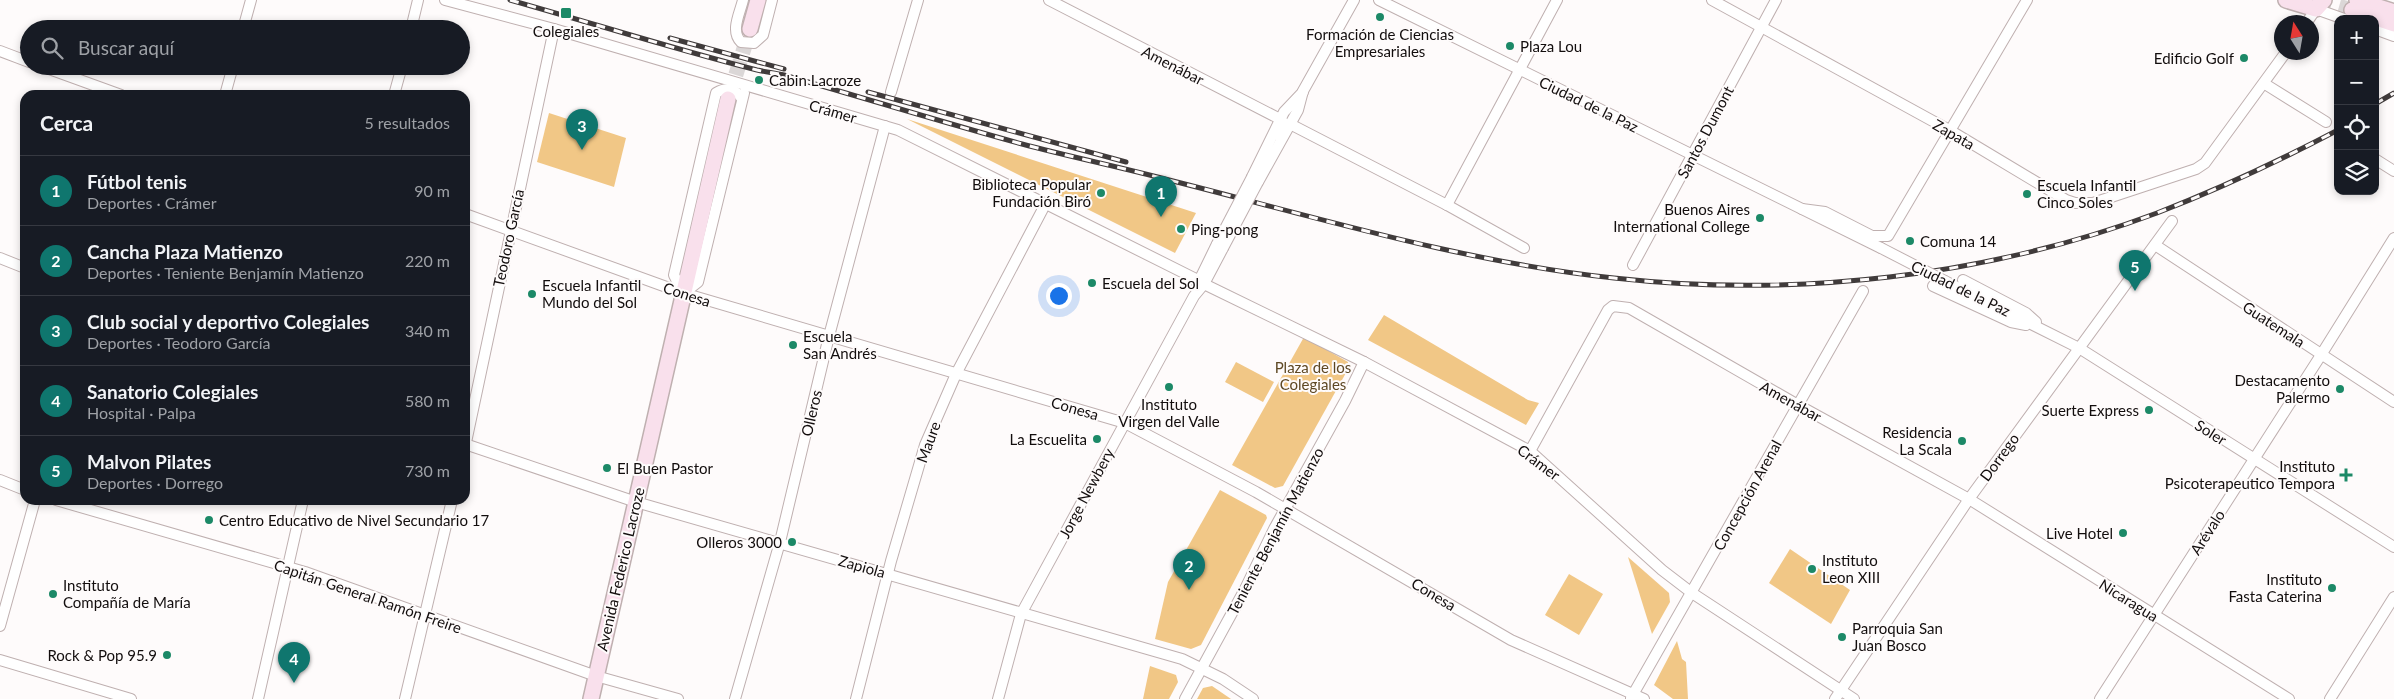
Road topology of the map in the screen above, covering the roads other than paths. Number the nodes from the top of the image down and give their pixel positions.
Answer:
1 (251, 0) edge
2 (418, 0) edge
3 (445, 0) edge
4 (743, 0) edge
5 (758, 0) edge
6 (772, 0) edge
7 (918, 0) edge
8 (1049, 0) edge
9 (1354, 0) edge
10 (1379, 0) edge
11 (1556, 0) edge
12 (1712, 0) edge
13 (1776, 0) edge
14 (2027, 0) edge
15 (2286, 0) edge
16 (2320, 5) edge
17 (2351, 10) edge
18 (2394, 12) edge
19 (2312, 15) edge
20 (245, 20) edge
21 (413, 20) edge
22 (2394, 24) edge
23 (1761, 28) junction
24 (554, 29) junction
25 (750, 29) tunnel mouth
26 (2379, 31) edge
27 (2394, 36) edge
28 (0, 51) edge
29 (20, 59) edge
30 (2281, 60) edge
31 (1519, 71) junction
32 (66, 75) edge
33 (231, 75) edge
34 (400, 75) edge
35 (2265, 84) junction
36 (750, 87) junction
37 (107, 90) edge
38 (226, 90) edge
39 (395, 90) edge
40 (1303, 91) junction
41 (891, 92) dead end
42 (735, 99) joint
43 (1280, 119) junction
44 (2326, 122) dead end
45 (1290, 124) junction
46 (885, 126) junction
47 (1951, 131) junction
48 (1281, 138) junction
49 (1693, 154) junction
50 (2379, 162) edge
51 (2394, 171) edge
52 (1255, 179) junction
53 (1046, 203) junction
54 (1447, 205) junction
55 (1799, 209) junction
56 (470, 216) edge
57 (2172, 221) dead end
58 (510, 230) junction
59 (2394, 238) edge
60 (2154, 245) junction
61 (1524, 248) dead end
62 (0, 258) edge
63 (1633, 265) dead end
64 (20, 266) edge
65 (1963, 280) dead end
66 (1201, 282) junction
67 (1933, 286) dead end
68 (1863, 291) dead end
69 (683, 294) junction
70 (2042, 328) junction
71 (829, 336) junction
72 (2079, 348) junction
73 (2321, 355) junction
74 (1364, 362) junction
75 (956, 374) junction
76 (2394, 402) edge
77 (1798, 405) junction
78 (470, 421) edge
79 (1125, 423) junction
80 (470, 447) edge
81 (1530, 451) junction
82 (2254, 459) junction
83 (0, 480) edge
84 (20, 488) edge
85 (1969, 499) junction
86 (636, 502) junction
87 (34, 505) edge
88 (73, 505) edge
89 (303, 505) edge
90 (451, 505) edge
91 (1285, 509) junction
92 (780, 542) junction
93 (2394, 548) edge
94 (286, 567) junction
95 (888, 574) junction
96 (1692, 593) junction
97 (2394, 597) edge
98 (424, 614) junction
99 (1021, 614) junction
100 (2153, 616) junction
101 (0, 626) edge
102 (0, 660) edge
103 (1201, 667) junction
104 (596, 676) junction
105 (1838, 695) edge
106 (1636, 698) edge
107 (131, 699) edge
108 (258, 699) edge
109 (405, 699) edge
110 (592, 699) edge
111 (678, 699) edge
112 (735, 699) edge
113 (856, 699) edge
114 (998, 699) edge
115 (1185, 699) edge
116 (1253, 699) edge
117 (1854, 699) edge
118 (2100, 699) edge
119 (2289, 699) edge
120 (2330, 699) edge

1 - 20 street
2 - 21 street
3 - 24 street, Crámer
4 - 6 street
5 - 25 main road
7 - 41 street
8 - 43 street, Amenábar
9 - 40 street
10 - 31 street, Ciudad de la Paz
11 - 31 street
12 - 23 street, Zapata
13 - 23 street, Santos Dumont
14 - 47 street
15 - 16 main road
16 - 17 street
16 - 19 street
17 - 18 main road
17 - 22 main road
23 - 47 street, Zapata
23 - 49 street, Santos Dumont
24 - 36 street, Crámer
24 - 58 street, Teodoro García
26 - 27 street
28 - 29 street
30 - 35 street
31 - 49 street, Ciudad de la Paz
31 - 54 street
32 - 37 street
33 - 38 street
34 - 39 street
35 - 44 street
35 - 47 street, Zapata
36 - 42 street, Avenida Federico Lacroze
36 - 46 street, Crámer
40 - 43 street
40 - 45 street
42 - 69 main road, Avenida Federico Lacroze
43 - 48 street
43 - 52 street
45 - 48 street
45 - 54 street
46 - 53 street, Crámer
46 - 71 street, Olleros
47 - 55 street, Ciudad de la Paz
48 - 52 street
49 - 55 street, Ciudad de la Paz
49 - 63 street, Santos Dumont
50 - 51 street
52 - 66 street, Jorge Newbery, bridge
53 - 66 street, Crámer
53 - 75 street, Maure
54 - 61 street
55 - 70 street, Ciudad de la Paz, bridge
56 - 58 street, Conesa
57 - 60 street, Dorrego
58 - 69 street, Conesa
58 - 78 street, Teodoro García
59 - 73 street, Arévalo
60 - 72 street, Dorrego
60 - 73 street, Guatemala
62 - 64 street
65 - 70 street, Ciudad de la Paz
66 - 74 street, Crámer
66 - 79 street, Jorge Newbery
67 - 70 street, Ciudad de la Paz
68 - 77 street, Concepción Arenal
69 - 71 street, Conesa
69 - 86 main road, Avenida Federico Lacroze
70 - 72 street, Ciudad de la Paz
71 - 75 street, Conesa
71 - 92 street, Olleros
72 - 82 street, Soler
72 - 85 street, Dorrego
73 - 76 street, Guatemala
73 - 82 street, Arévalo
74 - 81 street, Crámer
74 - 91 street, Teniente Benjamín Matienzo
75 - 79 street, Conesa
75 - 95 street, Maure
77 - 81 street, Amenábar
77 - 85 street, Amenábar
77 - 96 street, Concepción Arenal
79 - 91 street, Conesa
79 - 99 street, Jorge Newbery
80 - 86 street, Zapiola
81 - 96 street, Crámer
82 - 93 street, Soler
82 - 100 street, Arévalo
83 - 84 street
85 - 100 street, Nicaragua
85 - 105 street, Dorrego
86 - 92 street, Zapiola
86 - 104 main road, Avenida Federico Lacroze
87 - 101 street
88 - 94 street, Capitán General Ramón Freire
89 - 94 street
90 - 98 street
91 - 103 street, Teniente Benjamín Matienzo
91 - 106 street, Conesa
92 - 95 street, Zapiola
92 - 112 street, Olleros
94 - 98 street, Capitán General Ramón Freire
94 - 108 street
95 - 99 street, Zapiola
95 - 113 street, Maure
96 - 105 street, Crámer
96 - 106 street, Concepción Arenal
97 - 120 street
98 - 104 street, Capitán General Ramón Freire
98 - 109 street
99 - 103 street, Zapiola
99 - 114 street, Jorge Newbery
100 - 118 street, Arévalo
100 - 119 street, Nicaragua
102 - 107 street
103 - 115 street, Teniente Benjamín Matienzo
103 - 116 street, Zapiola
104 - 110 main road, Avenida Federico Lacroze
104 - 111 street, Capitán General Ramón Freire
105 - 117 street, Crámer

